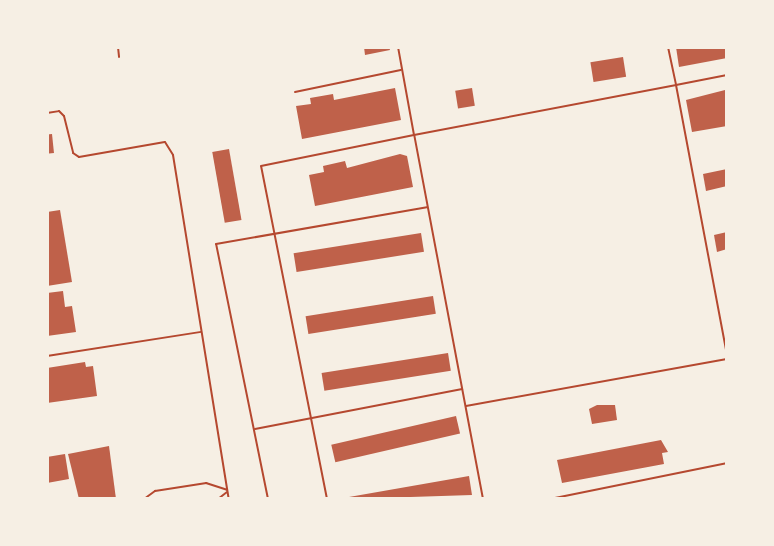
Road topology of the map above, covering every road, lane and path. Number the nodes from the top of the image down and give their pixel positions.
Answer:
1 (118, 47) edge
2 (398, 47) edge
3 (668, 47) edge
4 (119, 57) dead end
5 (402, 69) junction
6 (727, 75) edge
7 (676, 86) junction
8 (295, 92) dead end
9 (47, 113) edge
10 (414, 135) junction
11 (428, 207) junction
12 (277, 234) junction
13 (202, 331) junction
14 (727, 355) edge
15 (47, 356) edge
16 (727, 359) edge
17 (462, 389) junction
18 (465, 406) junction
19 (312, 419) junction
20 (253, 429) junction
21 (727, 463) edge
22 (228, 491) junction
23 (144, 499) edge
24 (218, 499) edge
25 (229, 499) edge
26 (268, 499) edge
27 (327, 499) edge
28 (483, 499) edge
29 (550, 499) edge

1 - 4 lane
2 - 5 lane
3 - 7 lane
5 - 8 lane
5 - 10 lane
6 - 7 lane
7 - 10 lane
7 - 14 lane
9 - 13 lane
10 - 11 lane
10 - 12 lane
11 - 12 lane
11 - 17 lane
12 - 19 lane
12 - 20 lane
13 - 15 lane
13 - 22 lane
16 - 18 lane
17 - 18 lane
17 - 19 lane
18 - 28 lane
19 - 20 lane
19 - 27 lane
20 - 26 lane
21 - 29 lane
22 - 23 lane
22 - 24 lane
22 - 25 lane

